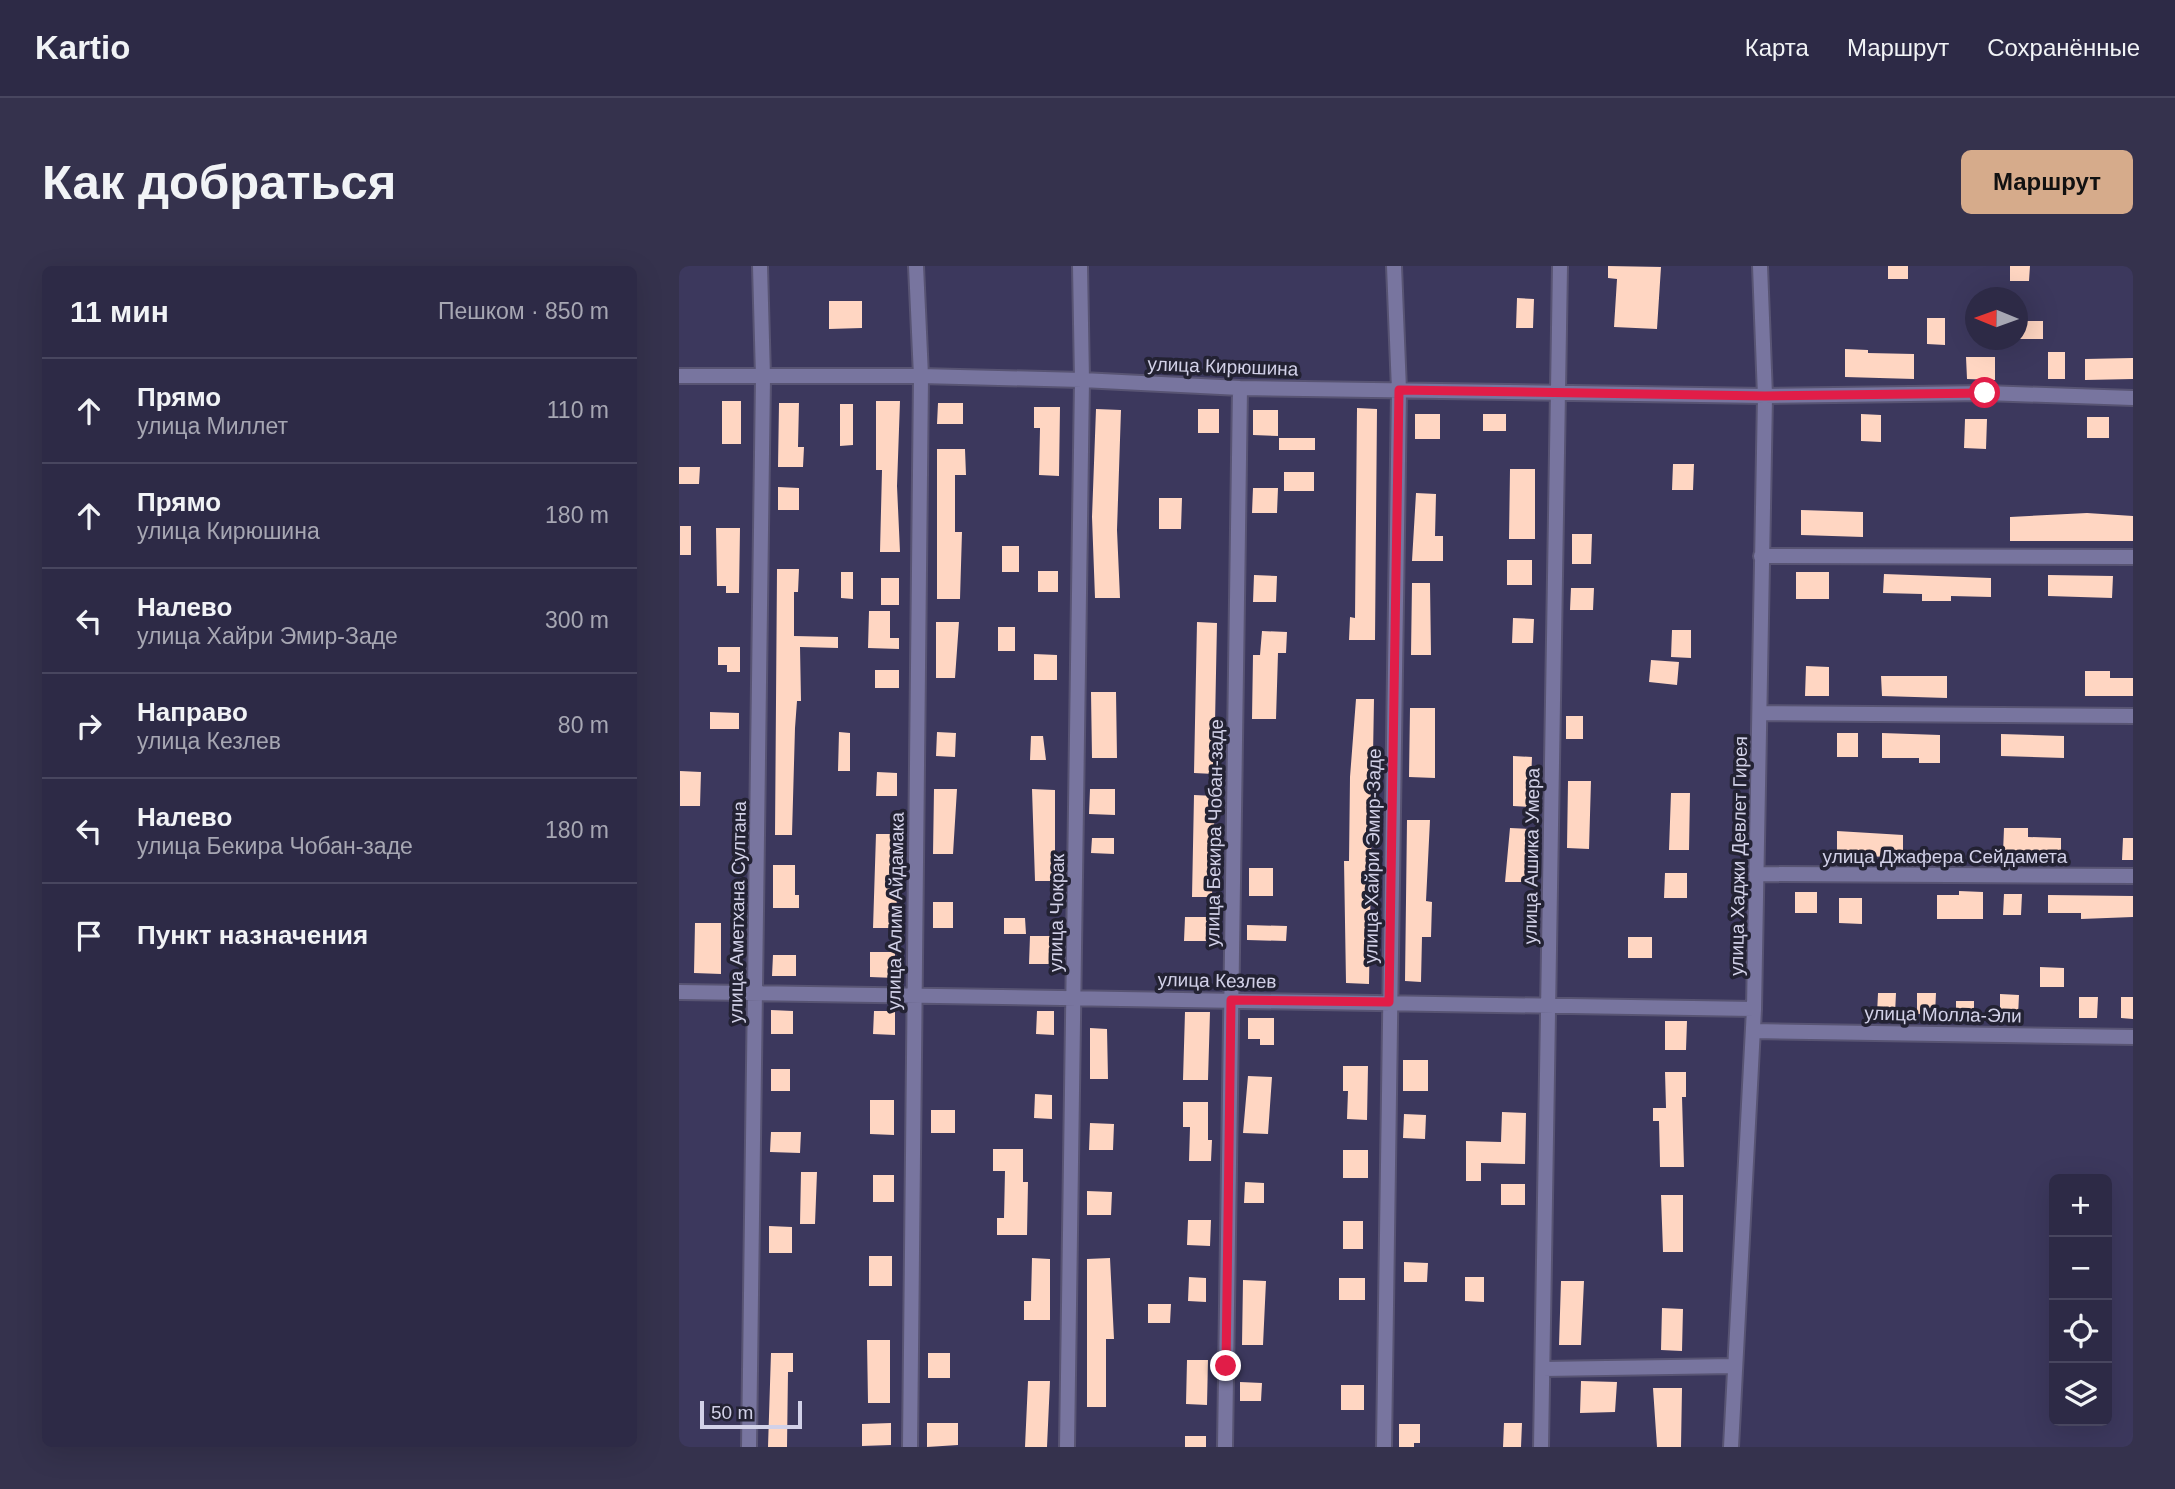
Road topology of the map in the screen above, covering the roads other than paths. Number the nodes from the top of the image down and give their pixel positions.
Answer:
1 (760, 266) edge
2 (916, 266) edge
3 (1080, 266) edge
4 (1394, 266) edge
5 (1560, 266) edge
6 (1760, 266) edge
7 (679, 376) edge
8 (921, 376) junction
9 (763, 377) junction
10 (1082, 380) junction
11 (1240, 388) junction
12 (1399, 390) junction
13 (1557, 391) junction
14 (1765, 396) junction
15 (2133, 398) edge
16 (1762, 556) junction
17 (2133, 557) edge
18 (1761, 713) junction
19 (2133, 716) edge
20 (1756, 874) junction
21 (2133, 876) edge
22 (679, 992) edge
23 (755, 992) junction
24 (913, 995) junction
25 (1074, 997) junction
26 (1231, 1000) junction
27 (1389, 1002) junction
28 (1548, 1004) junction
29 (1754, 1009) junction
30 (1752, 1031) junction
31 (2133, 1037) edge
32 (1734, 1366) junction
33 (1543, 1369) junction
34 (749, 1447) edge
35 (910, 1447) edge
36 (1067, 1447) edge
37 (1225, 1447) edge
38 (1384, 1447) edge
39 (1541, 1447) edge
40 (1731, 1447) edge

1 - 9 street, улица Аметхана Султана
2 - 8 street, улица Алим Айдамака
3 - 10 street, улица Чокрак
4 - 12 street, улица Хайри Эмир-Заде
5 - 13 street, улица Ашика Умера
6 - 14 street, улица Хаджи Девлет Гирея
7 - 9 street, улица Кирюшина
8 - 9 street, улица Кирюшина
8 - 10 street, улица Кирюшина
8 - 24 street, улица Алим Айдамака
9 - 23 street, улица Аметхана Султана
10 - 11 street, улица Кирюшина
10 - 25 street, улица Чокрак
11 - 12 street, улица Кирюшина
11 - 26 street, улица Бекира Чобан-заде
12 - 13 street, улица Кирюшина
12 - 27 street, улица Хайри Эмир-Заде
13 - 14 street, улица Кирюшина
13 - 28 street, улица Ашика Умера
14 - 15 street, улица Кирюшина
14 - 16 street, улица Хаджи Девлет Гирея
16 - 17 street
16 - 18 street, улица Хаджи Девлет Гирея
18 - 19 street
18 - 20 street, улица Хаджи Девлет Гирея
20 - 21 street, улица Джафера Сейдамета
20 - 29 street, улица Хаджи Девлет Гирея
22 - 23 street, улица Кезлев
23 - 24 street, улица Кезлев
23 - 34 street, улица Аметхана Султана
24 - 25 street, улица Кезлев
24 - 35 street, улица Алим Айдамака
25 - 26 street, улица Кезлев
25 - 36 street, улица Чокрак
26 - 27 street, улица Кезлев
26 - 37 street, улица Бекира Чобан-заде
27 - 28 street, улица Кезлев
27 - 38 street, улица Хайри Эмир-Заде
28 - 29 street, улица Кезлев
28 - 33 street, улица Ашика Умера
29 - 30 street, улица Хаджи Девлет Гирея
30 - 31 street, улица Молла-Эли
30 - 32 street, улица Хаджи Девлет Гирея
32 - 33 street
32 - 40 street, улица Хаджи Девлет Гирея
33 - 39 street, улица Ашика Умера

